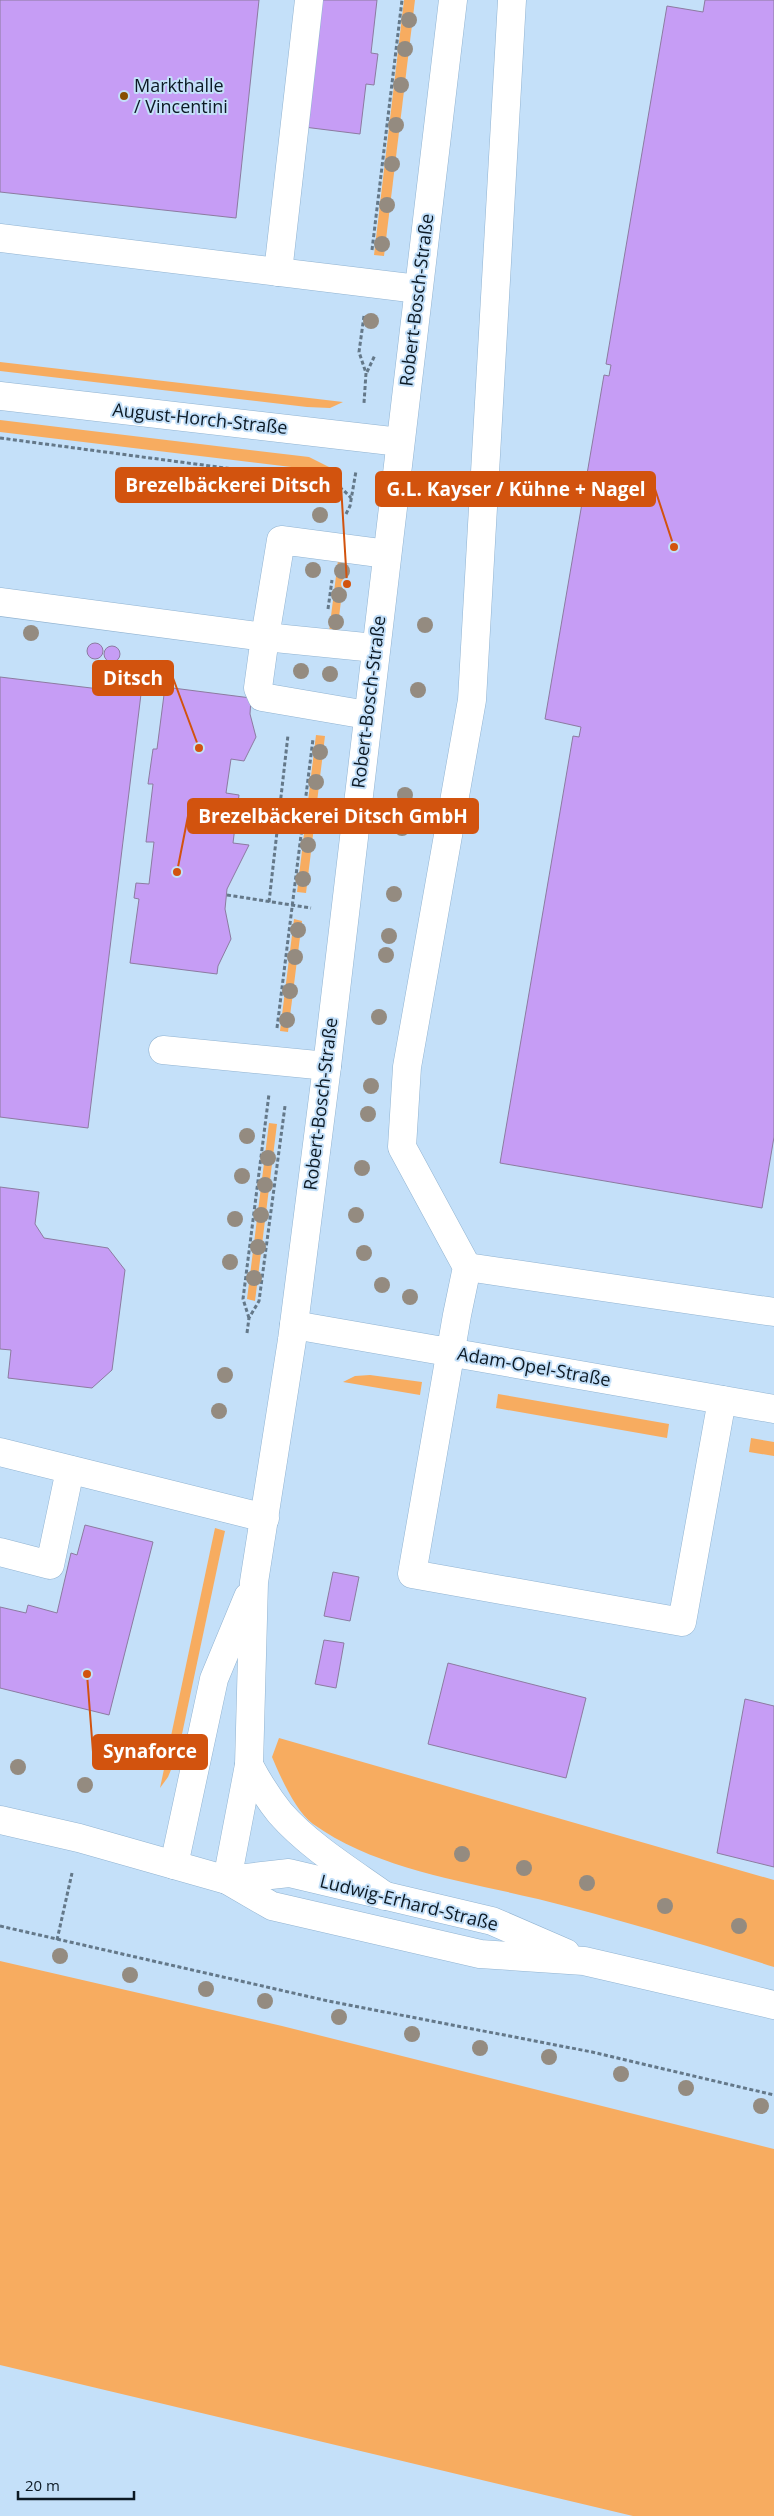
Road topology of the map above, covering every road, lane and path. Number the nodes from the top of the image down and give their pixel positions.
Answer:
1 (309, 0) edge
2 (402, 0) edge
3 (453, 0) edge
4 (512, 0) edge
5 (0, 238) edge
6 (278, 272) junction
7 (368, 282) junction
8 (418, 288) junction
9 (366, 386) dead end
10 (0, 396) edge
11 (0, 438) edge
12 (400, 442) junction
13 (354, 488) dead end
14 (352, 498) junction
15 (337, 547) junction
16 (387, 554) junction
17 (0, 602) edge
18 (265, 637) junction
19 (324, 642) junction
20 (375, 648) junction
21 (304, 704) junction
22 (367, 715) junction
23 (227, 895) dead end
24 (269, 902) junction
25 (292, 906) junction
26 (311, 908) dead end
27 (163, 1050) dead end
28 (273, 1062) junction
29 (327, 1066) junction
30 (467, 1267) junction
31 (774, 1312) edge
32 (294, 1325) junction
33 (247, 1334) dead end
34 (451, 1352) junction
35 (722, 1400) junction
36 (774, 1409) edge
37 (0, 1452) edge
38 (70, 1470) junction
39 (265, 1518) junction
40 (0, 1552) edge
41 (254, 1582) junction
42 (249, 1765) junction
43 (0, 1820) edge
44 (174, 1865) junction
45 (72, 1874) dead end
46 (227, 1880) junction
47 (387, 1897) junction
48 (0, 1926) edge
49 (57, 1940) junction
50 (584, 1961) junction
51 (774, 2005) edge
52 (774, 2095) edge

1 - 6 street
2 - 7 path
3 - 8 street, Robert-Bosch-Straße
4 - 30 street
5 - 6 street
6 - 7 street
7 - 8 street
7 - 9 path
8 - 12 street, Robert-Bosch-Straße
10 - 12 street, August-Horch-Straße
11 - 14 path
12 - 16 street, Robert-Bosch-Straße
13 - 14 path
14 - 15 path
15 - 16 street
15 - 18 street
15 - 19 path
16 - 20 street, Robert-Bosch-Straße
17 - 18 street
18 - 19 street
18 - 21 street
19 - 20 street
20 - 22 street, Robert-Bosch-Straße
21 - 22 street
21 - 24 path
21 - 25 path
22 - 29 street, Robert-Bosch-Straße
23 - 24 path
24 - 25 path
25 - 26 path
25 - 28 path
27 - 28 street
28 - 29 street
28 - 33 path
29 - 32 street, Robert-Bosch-Straße
30 - 31 street
30 - 34 street
32 - 34 street, Adam-Opel-Straße
32 - 39 street, Robert-Bosch-Straße
34 - 35 street, Adam-Opel-Straße
34 - 35 street
35 - 36 street, Adam-Opel-Straße
37 - 38 street
38 - 39 street
38 - 40 street
39 - 41 street, Robert-Bosch-Straße
41 - 42 street, Robert-Bosch-Straße
41 - 44 street, Robert-Bosch-Straße
42 - 46 street, Robert-Bosch-Straße
42 - 47 street
43 - 44 street, Ludwig-Erhard-Straße
44 - 46 street, Ludwig-Erhard-Straße
45 - 49 path
46 - 47 street, Ludwig-Erhard-Straße
46 - 50 street, Ludwig-Erhard-Straße
47 - 50 street, Ludwig-Erhard-Straße
48 - 49 path
49 - 52 path
50 - 51 street, Ludwig-Erhard-Straße

